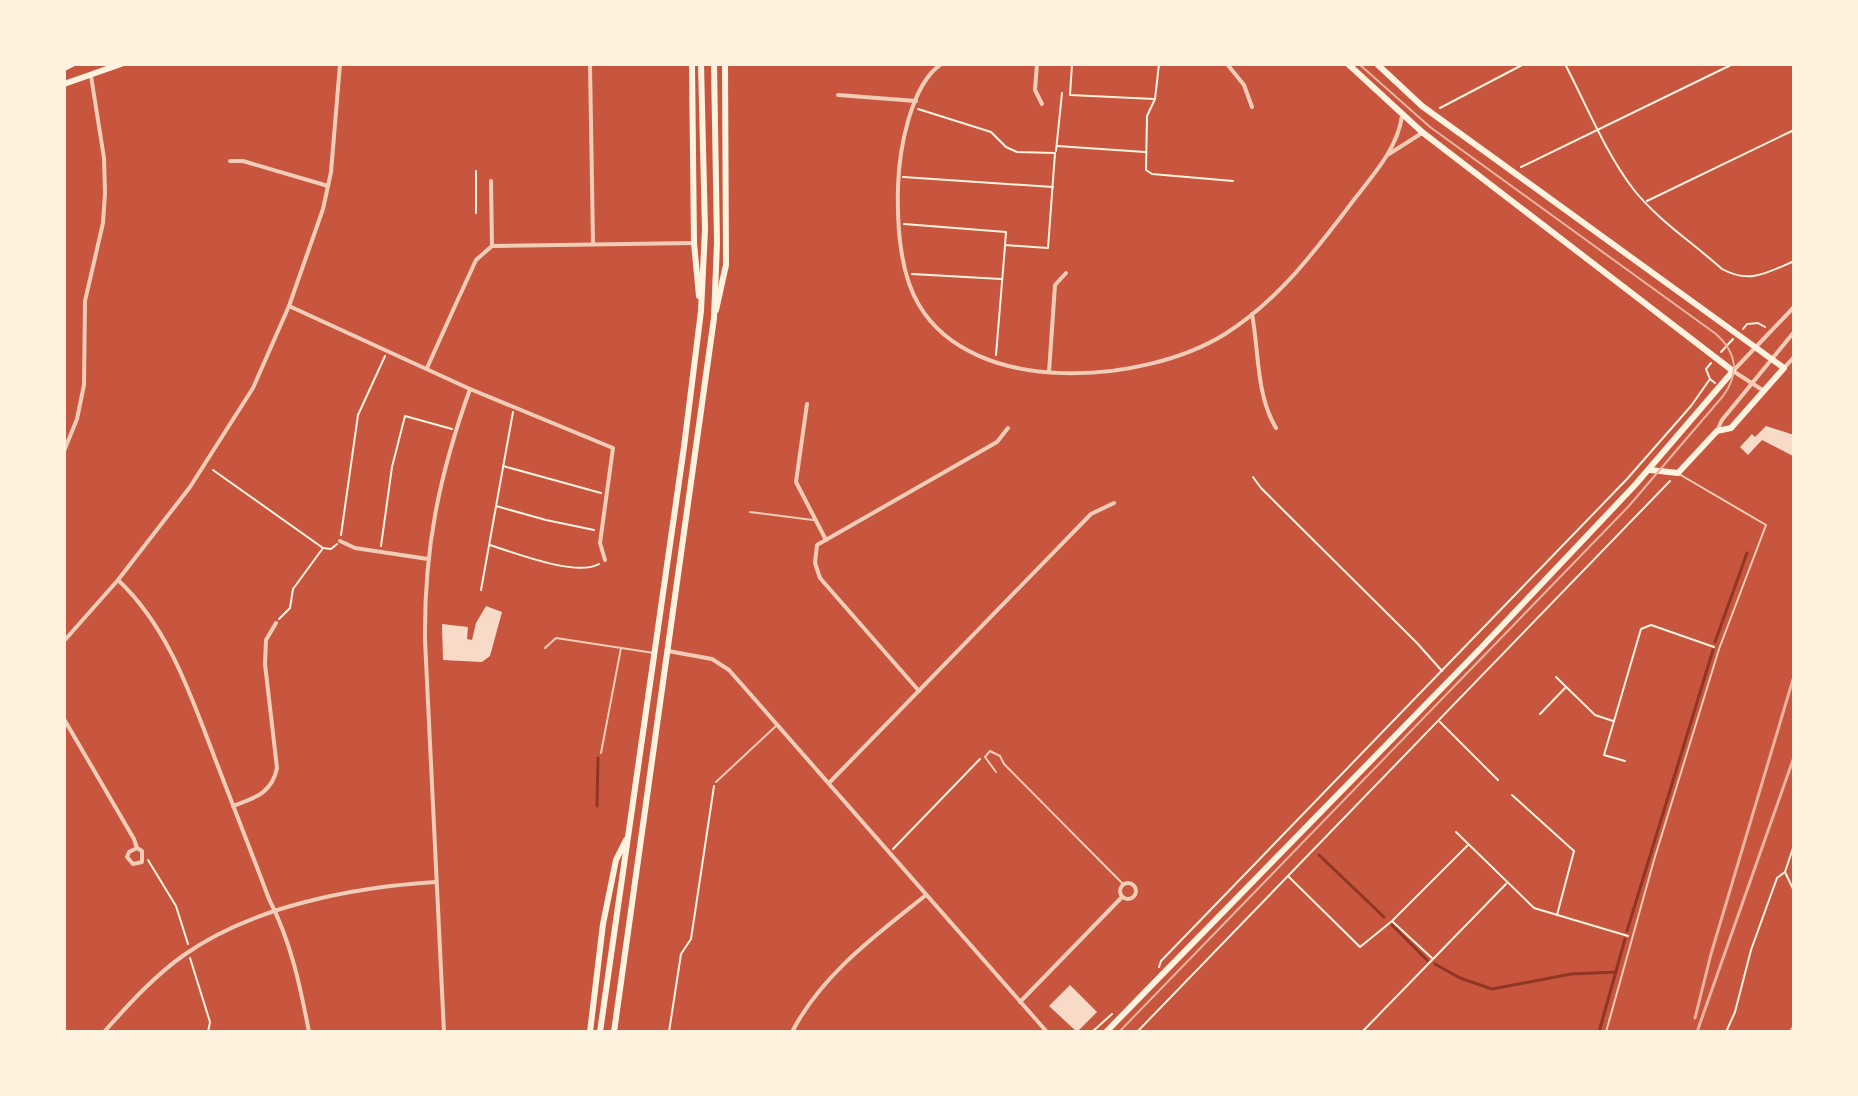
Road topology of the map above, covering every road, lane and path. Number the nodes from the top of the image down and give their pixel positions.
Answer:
1 (72, 64) edge
2 (121, 64) edge
3 (340, 64) edge
4 (590, 64) edge
5 (692, 64) edge
6 (701, 64) edge
7 (714, 64) edge
8 (725, 64) edge
9 (941, 64) edge
10 (1037, 64) edge
11 (1072, 64) edge
12 (1159, 64) edge
13 (1227, 64) edge
14 (1348, 64) edge
15 (1377, 64) edge
16 (1524, 64) edge
17 (1565, 64) edge
18 (1733, 64) edge
19 (64, 68) edge
20 (91, 75) junction
21 (64, 84) edge
22 (1062, 93) dead end
23 (838, 95) dead end
24 (1155, 99) junction
25 (916, 101) junction
26 (1042, 104) dead end
27 (1252, 107) dead end
28 (913, 108) junction
29 (1431, 113) junction
30 (1402, 116) junction
31 (1599, 129) junction
32 (1794, 130) edge
33 (1422, 132) junction
34 (1057, 146) junction
35 (1146, 152) junction
36 (1055, 153) junction
37 (1387, 155) junction
38 (230, 161) dead end
39 (476, 171) dead end
40 (1512, 172) junction
41 (898, 177) junction
42 (491, 181) dead end
43 (1233, 181) dead end
44 (328, 186) junction
45 (1053, 187) junction
46 (1646, 202) junction
47 (476, 213) dead end
48 (899, 223) junction
49 (593, 243) junction
50 (694, 243) junction
51 (1005, 245) junction
52 (492, 246) junction
53 (1794, 261) edge
54 (1066, 273) dead end
55 (907, 274) junction
56 (1002, 279) junction
57 (289, 306) junction
58 (1794, 307) edge
59 (701, 311) junction
60 (1252, 314) junction
61 (714, 318) junction
62 (1770, 330) junction
63 (1794, 332) edge
64 (1738, 335) junction
65 (1755, 347) junction
66 (387, 350) junction
67 (1716, 357) junction
68 (1794, 357) edge
69 (1770, 358) junction
70 (995, 360) junction
71 (427, 368) junction
72 (1784, 368) junction
73 (1733, 371) junction
74 (1049, 372) junction
75 (1710, 379) junction
76 (1751, 383) junction
77 (1720, 386) junction
78 (470, 389) junction
79 (1765, 391) junction
80 (807, 404) dead end
81 (514, 406) junction
82 (1008, 428) dead end
83 (1276, 428) dead end
84 (455, 430) junction
85 (1717, 431) junction
86 (64, 451) edge
87 (502, 465) junction
88 (1650, 469) junction
89 (213, 470) dead end
90 (1678, 473) junction
91 (1253, 477) dead end
92 (607, 494) junction
93 (1114, 503) dead end
94 (495, 506) junction
95 (750, 512) dead end
96 (816, 520) junction
97 (602, 531) junction
98 (826, 540) junction
99 (340, 541) junction
100 (488, 545) junction
101 (323, 548) junction
102 (380, 552) junction
103 (428, 559) junction
104 (605, 560) joint
105 (118, 580) junction
106 (481, 590) dead end
107 (276, 623) joint
108 (64, 641) edge
109 (545, 648) dead end
110 (621, 648) junction
111 (1719, 649) junction
112 (668, 651) junction
113 (655, 653) junction
114 (1442, 671) junction
115 (1556, 677) dead end
116 (1566, 687) junction
117 (919, 691) junction
118 (1540, 714) dead end
119 (64, 719) edge
120 (1439, 721) junction
121 (1614, 721) junction
122 (777, 725) junction
123 (601, 753) dead end
124 (985, 757) junction
125 (1625, 761) dead end
126 (996, 772) dead end
127 (1498, 780) dead end
128 (716, 782) joint
129 (829, 783) junction
130 (1512, 795) dead end
131 (233, 806) junction
132 (1456, 832) dead end
133 (628, 837) junction
134 (1468, 845) junction
135 (1794, 845) edge
136 (137, 848) junction
137 (889, 853) junction
138 (144, 857) junction
139 (1785, 872) junction
140 (1288, 876) junction
141 (436, 882) junction
142 (1123, 884) junction
143 (1507, 884) junction
144 (1794, 891) edge
145 (926, 894) junction
146 (1122, 897) junction
147 (275, 910) junction
148 (1556, 916) junction
149 (1392, 921) junction
150 (1633, 937) junction
151 (189, 951) junction
152 (1433, 959) junction
153 (1158, 969) dead end
154 (1020, 1002) junction
155 (1116, 1011) dead end
156 (104, 1032) edge
157 (208, 1032) edge
158 (309, 1032) edge
159 (444, 1032) edge
160 (590, 1032) edge
161 (600, 1032) edge
162 (614, 1032) edge
163 (669, 1032) edge
164 (792, 1032) edge
165 (1047, 1032) edge
166 (1092, 1032) edge
167 (1106, 1032) edge
168 (1137, 1032) edge
169 (1362, 1032) edge
170 (1606, 1032) edge
171 (1726, 1032) edge

1 - 19 main road
2 - 20 main road
3 - 44 street
4 - 49 street
5 - 50 main road
6 - 59 main road
7 - 61 main road
8 - 61 main road
9 - 25 street
10 - 26 street
11 - 24 path
12 - 24 path
13 - 27 street
14 - 30 main road
15 - 29 main road
16 - 29 path
17 - 31 path
18 - 31 path
20 - 21 main road
20 - 86 street
22 - 34 path
23 - 25 street
24 - 35 path
25 - 28 street
28 - 36 path
28 - 41 street
29 - 40 main road
30 - 33 main road
30 - 37 street
31 - 40 path
31 - 46 path
32 - 46 path
33 - 37 street
33 - 67 main road
34 - 35 path
34 - 36 path
35 - 43 path
36 - 45 path
37 - 60 street
38 - 44 street
39 - 47 path
40 - 64 main road
41 - 45 path
41 - 48 street
42 - 52 street
44 - 57 street
45 - 51 path
46 - 53 path
48 - 51 path
48 - 55 street
49 - 50 street
49 - 52 street
50 - 59 main road
51 - 56 path
52 - 71 street
54 - 74 street
55 - 56 path
55 - 70 street
56 - 70 path
57 - 66 street
57 - 105 street
58 - 62 street
59 - 113 main road
60 - 74 street
60 - 83 street
61 - 112 main road
62 - 64 path
62 - 65 street
63 - 69 street
64 - 65 main road
64 - 67 path
65 - 69 main road
65 - 73 street
66 - 71 street
66 - 99 path
67 - 73 main road
67 - 75 path
68 - 72 street
69 - 72 main road
69 - 76 street
70 - 74 street
71 - 78 street
72 - 79 main road
73 - 76 street
73 - 77 main road
75 - 77 path
75 - 114 path
76 - 79 street
76 - 85 street
77 - 88 main road
78 - 81 street
78 - 84 street
79 - 85 main road
80 - 96 street
81 - 87 path
81 - 92 street
82 - 98 street
84 - 102 path
84 - 103 street
85 - 90 main road
87 - 92 path
87 - 94 path
88 - 90 main road
88 - 167 main road
89 - 101 path
90 - 111 lane
90 - 120 path
91 - 114 path
92 - 97 street
93 - 117 street
94 - 97 path
94 - 100 path
95 - 96 lane
96 - 98 street
97 - 104 street
98 - 117 street
99 - 101 path
99 - 102 street
100 - 104 path
100 - 106 path
101 - 107 path
102 - 103 street
103 - 141 street
105 - 108 street
105 - 131 street
107 - 131 street
109 - 110 lane
110 - 113 lane
110 - 123 lane
111 - 121 path
111 - 150 lane
112 - 122 street
112 - 162 main road
113 - 133 main road
114 - 153 path
115 - 116 path
116 - 118 path
116 - 121 path
117 - 129 street
119 - 136 street
120 - 127 path
120 - 140 path
121 - 125 path
122 - 128 lane
122 - 129 street
124 - 126 lane
124 - 137 path
124 - 142 lane
128 - 163 path
129 - 137 street
130 - 148 path
131 - 147 street
132 - 134 path
133 - 160 main road
133 - 161 main road
134 - 143 path
134 - 149 path
135 - 139 path
136 - 138 street
136 - 138 street
137 - 145 street
138 - 151 path
139 - 144 path
139 - 171 path
140 - 149 path
140 - 168 path
141 - 147 street
141 - 159 street
142 - 146 street
142 - 146 street
143 - 148 path
143 - 152 path
145 - 154 street
145 - 164 street
146 - 154 street
147 - 151 street
147 - 158 street
148 - 150 path
149 - 152 path
150 - 170 lane
151 - 156 street
151 - 157 path
152 - 169 path
154 - 165 street
155 - 166 path

